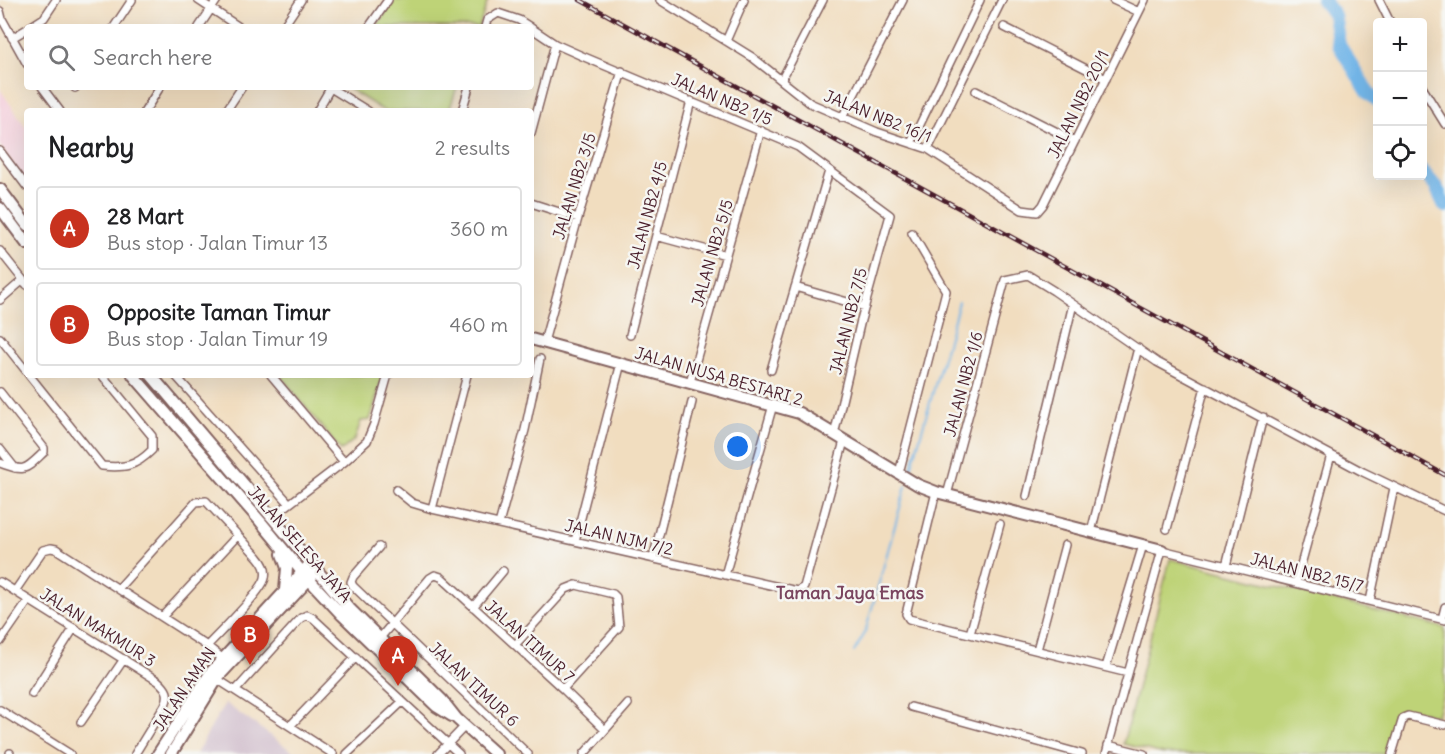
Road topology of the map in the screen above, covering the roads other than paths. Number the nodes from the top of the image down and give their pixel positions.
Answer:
1 (56, 0) edge
2 (132, 0) edge
3 (198, 0) edge
4 (217, 0) edge
5 (301, 0) edge
6 (388, 0) edge
7 (744, 0) edge
8 (823, 0) edge
9 (903, 0) edge
10 (980, 0) edge
11 (1002, 0) edge
12 (1113, 0) edge
13 (1145, 0) edge
14 (1379, 0) edge
15 (664, 1) edge
16 (211, 9) junction
17 (0, 11) edge
18 (1139, 12) junction
19 (1388, 18) edge
20 (34, 24) edge
21 (116, 24) edge
22 (201, 24) edge
23 (234, 24) edge
24 (284, 24) edge
25 (371, 24) edge
26 (487, 24) edge
27 (525, 24) edge
28 (1004, 27) dead end
29 (24, 30) edge
30 (534, 30) edge
31 (12, 38) junction
32 (726, 41) junction
33 (555, 44) junction
34 (24, 59) edge
35 (622, 72) junction
36 (782, 79) junction
37 (1106, 79) junction
38 (44, 90) edge
39 (158, 90) edge
40 (240, 90) edge
41 (328, 90) edge
42 (335, 90) edge
43 (468, 90) edge
44 (976, 91) dead end
45 (1427, 95) edge
46 (691, 101) junction
47 (58, 108) edge
48 (147, 108) edge
49 (228, 108) edge
50 (318, 108) edge
51 (363, 108) edge
52 (463, 108) edge
53 (842, 118) junction
54 (534, 122) edge
55 (1445, 124) edge
56 (761, 130) junction
57 (1075, 141) junction
58 (911, 143) junction
59 (928, 149) junction
60 (0, 151) edge
61 (829, 171) junction
62 (24, 183) edge
63 (0, 189) edge
64 (534, 204) edge
65 (0, 208) edge
66 (1030, 212) joint
67 (890, 215) joint
68 (578, 218) junction
69 (24, 221) edge
70 (912, 233) dead end
71 (656, 236) junction
72 (24, 240) edge
73 (0, 251) edge
74 (726, 255) junction
75 (24, 281) edge
76 (24, 283) edge
77 (795, 287) junction
78 (0, 300) edge
79 (1073, 304) junction
80 (865, 307) junction
81 (630, 335) dead end
82 (0, 338) edge
83 (534, 340) edge
84 (544, 342) junction
85 (1138, 348) junction
86 (540, 359) dead end
87 (621, 363) junction
88 (24, 368) edge
89 (771, 370) dead end
90 (32, 378) edge
91 (105, 378) edge
92 (136, 378) edge
93 (154, 378) edge
94 (178, 378) edge
95 (274, 378) edge
96 (387, 378) edge
97 (466, 378) edge
98 (690, 382) junction
99 (1205, 387) junction
100 (0, 392) edge
101 (692, 402) dead end
102 (773, 405) junction
103 (1263, 417) junction
104 (834, 435) junction
105 (844, 441) junction
106 (0, 448) edge
107 (1331, 455) junction
108 (344, 462) junction
109 (0, 463) edge
110 (15, 468) junction
111 (899, 473) junction
112 (1394, 488) junction
113 (396, 490) dead end
114 (936, 492) junction
115 (947, 495) junction
116 (1027, 496) dead end
117 (289, 503) junction
118 (432, 509) junction
119 (1445, 511) edge
120 (272, 517) junction
121 (260, 521) junction
122 (499, 524) junction
123 (1000, 524) dead end
124 (1167, 529) dead end
125 (1091, 532) junction
126 (238, 535) junction
127 (575, 541) junction
128 (1065, 544) dead end
129 (1143, 545) junction
130 (379, 546) dead end
131 (1162, 550) junction
132 (653, 559) junction
133 (1226, 566) junction
134 (503, 571) dead end
135 (309, 572) junction
136 (725, 575) junction
137 (0, 582) edge
138 (1296, 583) junction
139 (118, 589) junction
140 (15, 591) junction
141 (289, 593) junction
142 (29, 600) junction
143 (1370, 601) junction
144 (473, 607) junction
145 (1445, 607) edge
146 (342, 615) junction
147 (162, 617) junction
148 (1444, 619) edge
149 (391, 624) junction
150 (74, 628) junction
151 (970, 634) junction
152 (380, 638) junction
153 (0, 642) edge
154 (515, 645) junction
155 (207, 646) junction
156 (1037, 650) junction
157 (356, 657) junction
158 (222, 658) junction
159 (124, 659) junction
160 (1106, 667) junction
161 (1128, 673) junction
162 (217, 679) junction
163 (563, 688) junction
164 (236, 690) junction
165 (32, 694) dead end
166 (402, 702) junction
167 (628, 704) dead end
168 (911, 707) dead end
169 (0, 710) edge
170 (81, 722) dead end
171 (461, 723) junction
172 (1445, 725) edge
173 (290, 726) junction
174 (605, 730) junction
175 (449, 743) junction
176 (1108, 745) junction
177 (70, 754) edge
178 (135, 754) edge
179 (158, 754) edge
180 (171, 754) edge
181 (333, 754) edge
182 (346, 754) edge
183 (438, 754) edge
184 (459, 754) edge
185 (496, 754) edge
186 (528, 754) edge
187 (584, 754) edge
188 (1082, 754) edge
189 (1106, 754) edge
190 (1143, 754) edge
191 (1392, 754) edge

1 - 20 street
2 - 21 street
3 - 16 street
4 - 16 street
5 - 24 street
6 - 25 street
7 - 32 street
8 - 36 street
9 - 53 street
10 - 58 street
11 - 59 street
12 - 18 street
13 - 18 street, JALAN NB2 20/1
14 - 19 street
15 - 32 street, JALAN NB2 16/1
16 - 22 street
16 - 23 street
17 - 31 street
18 - 37 street, JALAN NB2 20/1
26 - 27 street, JALAN NB2 1/5
28 - 37 street
29 - 31 street
30 - 33 street, JALAN NB2 1/5
31 - 34 street
32 - 36 street, JALAN NB2 16/1
33 - 35 street, JALAN NB2 1/5
33 - 54 street
35 - 46 street, JALAN NB2 1/5
35 - 68 street, JALAN NB2 3/5
36 - 53 street, JALAN NB2 16/1
37 - 57 street, JALAN NB2 20/1
38 - 47 street
39 - 48 street
40 - 49 street
41 - 50 street
42 - 51 street
43 - 52 street
44 - 57 street
45 - 55 street
46 - 56 street, JALAN NB2 1/5
46 - 71 street, JALAN NB2 4/5
53 - 58 street, JALAN NB2 16/1
56 - 61 street, JALAN NB2 1/5
56 - 74 street, JALAN NB2 5/5
57 - 66 street, JALAN NB2 20/1
58 - 59 street, JALAN NB2 16/1
59 - 66 street, JALAN NB2 16/1
60 - 62 street
61 - 67 street, JALAN NB2 1/5
61 - 77 street
63 - 69 main road
64 - 68 street
65 - 72 main road
67 - 80 street, JALAN NB2 7/5
68 - 84 street, JALAN NB2 3/5
70 - 111 street
71 - 74 street
71 - 81 street, JALAN NB2 4/5
73 - 75 street
74 - 98 street, JALAN NB2 5/5
76 - 78 street
77 - 80 street
77 - 89 street
79 - 85 street
79 - 115 street, JALAN NB2 1/6
79 - 116 street
80 - 104 street, JALAN NB2 7/5
82 - 88 street
83 - 84 main road, JALAN NUSA BESTARI 2
84 - 87 main road, JALAN NUSA BESTARI 2
85 - 99 street
85 - 125 street
86 - 122 street
87 - 98 main road, JALAN NUSA BESTARI 2
87 - 127 street
90 - 91 street
92 - 121 main road, JALAN SELESA JAYA
93 - 120 main road, JALAN SELESA JAYA
94 - 117 street
95 - 108 street
96 - 108 street
97 - 118 street
98 - 102 main road, JALAN NUSA BESTARI 2
99 - 103 street
99 - 124 street
100 - 110 street
101 - 132 street
102 - 104 main road, JALAN NUSA BESTARI 2
102 - 136 street
103 - 107 street
103 - 133 street
104 - 105 main road, JALAN NUSA BESTARI 2
105 - 111 main road, JALAN NUSA BESTARI 2
105 - 136 street, JALAN NJM 7/2
106 - 110 street
107 - 112 street
107 - 138 street
108 - 117 street
109 - 110 street
111 - 114 main road, JALAN NUSA BESTARI 2
112 - 119 street
112 - 143 street
113 - 118 street, JALAN NJM 7/2
114 - 115 main road, JALAN NUSA BESTARI 2
114 - 151 street
115 - 125 main road, JALAN NUSA BESTARI 2
117 - 120 street
118 - 122 street, JALAN NJM 7/2
120 - 135 main road, JALAN SELESA JAYA
121 - 135 main road, JALAN SELESA JAYA
121 - 141 main road
122 - 127 street, JALAN NJM 7/2
123 - 151 street
125 - 129 main road, JALAN NUSA BESTARI 2
126 - 139 street
126 - 147 street
126 - 155 street
127 - 132 street, JALAN NJM 7/2
128 - 156 street
129 - 131 main road, JALAN NUSA BESTARI 2
129 - 160 street
130 - 149 street, JALAN TIMUR 6
131 - 133 street, JALAN NB2 15/7
131 - 161 street
132 - 136 street, JALAN NJM 7/2
133 - 138 street, JALAN NB2 15/7
134 - 144 street
135 - 141 main road
135 - 146 main road, JALAN SELESA JAYA
135 - 152 main road, JALAN SELESA JAYA
137 - 140 street, JALAN MAKMUR 3
138 - 143 street, JALAN NB2 15/7
139 - 140 street
139 - 147 street
140 - 142 street, JALAN MAKMUR 3
141 - 146 main road
141 - 158 main road, JALAN AMAN
141 - 162 main road, JALAN AMAN
142 - 150 street, JALAN MAKMUR 3
142 - 153 street
143 - 148 street, JALAN NB2 15/7
144 - 149 street, JALAN TIMUR 7
144 - 154 street, JALAN TIMUR 7
145 - 148 street
146 - 171 main road, JALAN SELESA JAYA
147 - 155 street
149 - 152 street
149 - 186 street, JALAN TIMUR 6
150 - 159 street, JALAN MAKMUR 3
150 - 165 street
151 - 156 street
152 - 171 main road, JALAN SELESA JAYA
154 - 163 street, JALAN TIMUR 7
154 - 163 street
155 - 158 street
156 - 160 street
157 - 164 street
157 - 166 street
157 - 173 street
158 - 179 main road, JALAN AMAN
159 - 170 street
159 - 178 street, JALAN MAKMUR 3
160 - 161 street
161 - 176 street
162 - 164 street
162 - 180 main road, JALAN AMAN
163 - 174 street, JALAN TIMUR 7
164 - 173 street
166 - 175 street
166 - 182 street
167 - 174 street
168 - 188 street
169 - 177 street
171 - 175 street
171 - 185 main road, JALAN SELESA JAYA
172 - 191 street
173 - 181 street
174 - 187 street
175 - 183 street
175 - 184 street
176 - 189 street
176 - 190 street

